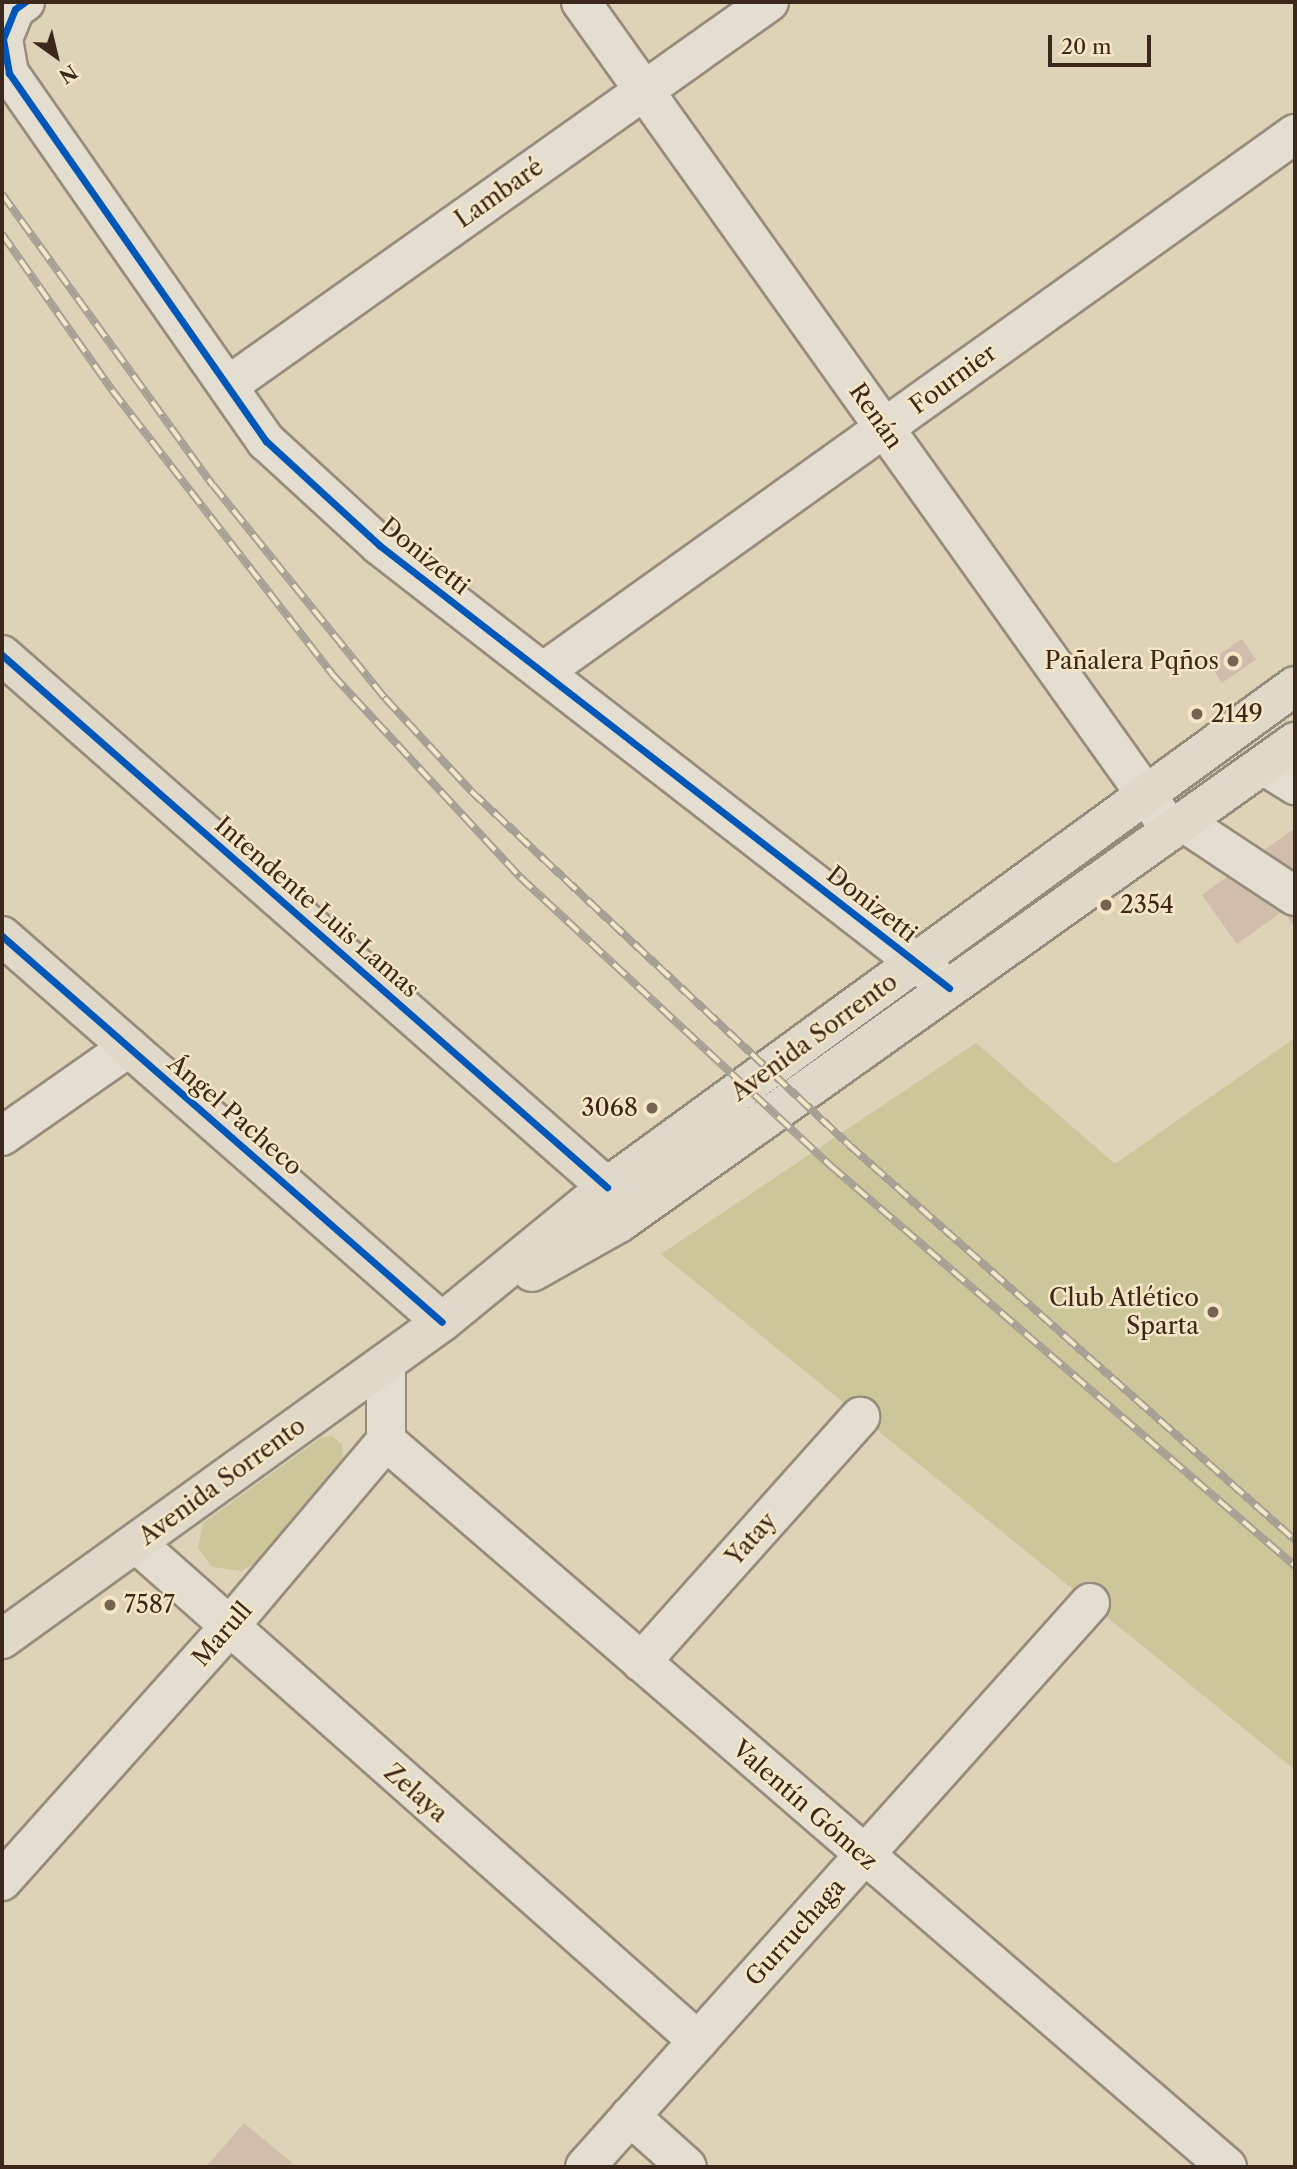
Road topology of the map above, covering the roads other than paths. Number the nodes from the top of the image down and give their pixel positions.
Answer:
1 (25, 2) edge
2 (581, 2) edge
3 (769, 2) edge
4 (3, 39) edge
5 (644, 90) junction
6 (1295, 134) edge
7 (229, 385) junction
8 (885, 428) junction
9 (2, 655) edge
10 (543, 672) junction
11 (1295, 686) edge
12 (1295, 742) edge
13 (1263, 765) junction
14 (1295, 785) edge
15 (1146, 795) junction
16 (1177, 826) junction
17 (1295, 896) edge
18 (2, 936) edge
19 (916, 963) junction
20 (949, 988) junction
21 (129, 1048) junction
22 (2, 1136) edge
23 (607, 1187) junction
24 (619, 1223) junction
25 (442, 1322) junction
26 (386, 1363) junction
27 (860, 1417) dead end
28 (386, 1441) junction
29 (136, 1543) junction
30 (1090, 1603) dead end
31 (228, 1628) junction
32 (2, 1639) edge
33 (642, 1662) junction
34 (863, 1856) junction
35 (2, 1881) edge
36 (698, 2041) junction
37 (630, 2116) junction
38 (585, 2167) edge
39 (687, 2167) edge
40 (1227, 2167) edge

1 - 4 street
2 - 5 street, Renán
3 - 5 street, Lambaré
4 - 7 street, Donizetti
5 - 7 street, Lambaré
5 - 8 street, Renán
6 - 8 street, Fournier
7 - 10 street, Donizetti
8 - 10 street, Fournier
8 - 15 street, Renán
9 - 23 main road, Intendente Luis Lamas
10 - 19 street, Donizetti
11 - 15 main road, Avenida Sorrento
12 - 13 main road, Avenida Sorrento
13 - 14 street
13 - 16 main road, Avenida Sorrento
15 - 16 street, Renán
15 - 19 main road, Avenida Sorrento
16 - 17 street
16 - 20 main road, Avenida Sorrento
18 - 21 main road, Ángel Pacheco
19 - 20 street, Donizetti
19 - 23 main road, Avenida Sorrento
20 - 24 main road, Avenida Sorrento
21 - 22 street
21 - 25 main road, Ángel Pacheco
23 - 24 main road
23 - 25 main road, Avenida Sorrento
24 - 25 main road, Avenida Sorrento
25 - 26 main road, Avenida Sorrento
26 - 28 street
26 - 29 main road, Avenida Sorrento
27 - 33 street, Yatay
28 - 31 street, Marull
28 - 33 street, Valentín Gómez
29 - 31 street, Zelaya
29 - 32 main road, Avenida Sorrento
30 - 34 street, Gurruchaga
31 - 35 street, Marull
31 - 36 street, Zelaya
33 - 34 street, Valentín Gómez
34 - 36 street, Gurruchaga
34 - 40 street, Valentín Gómez
36 - 37 street, Gurruchaga
37 - 38 street, Gurruchaga
37 - 39 street

